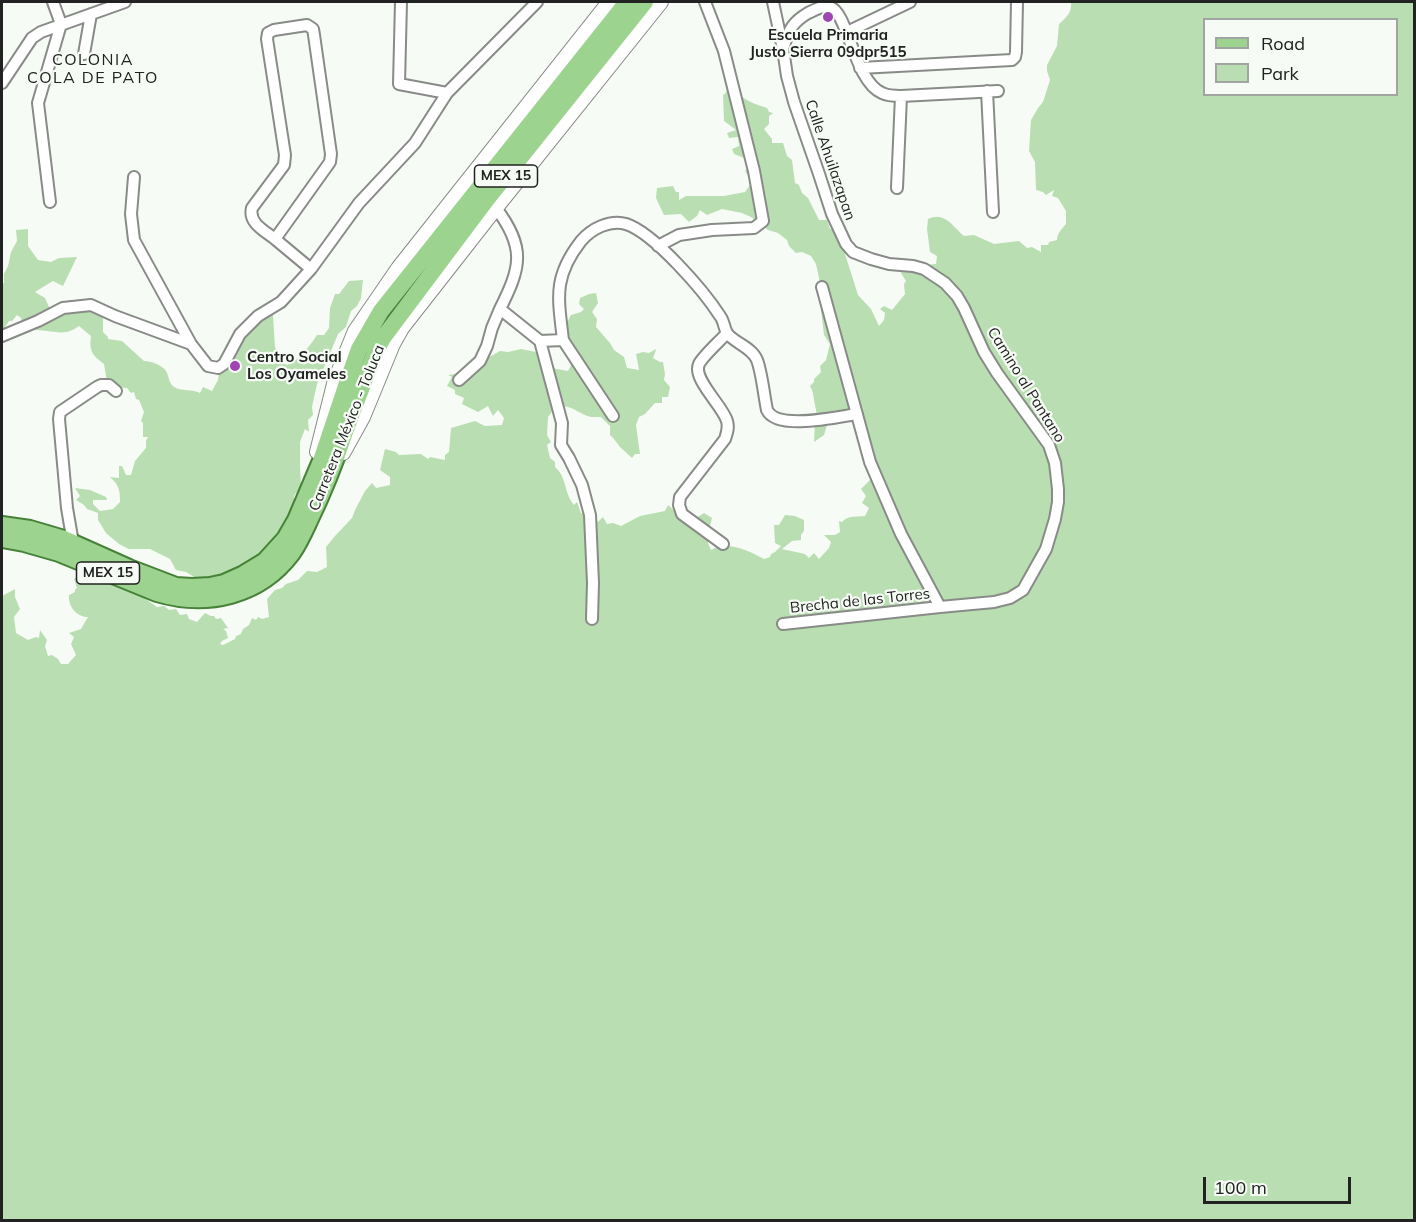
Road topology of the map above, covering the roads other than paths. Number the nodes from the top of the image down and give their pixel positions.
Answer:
1 (53, 2) edge
2 (125, 2) edge
3 (401, 2) edge
4 (537, 2) edge
5 (609, 2) edge
6 (627, 2) edge
7 (645, 2) edge
8 (661, 2) edge
9 (705, 2) edge
10 (773, 2) edge
11 (910, 2) edge
12 (1017, 2) edge
13 (91, 14) junction
14 (62, 24) junction
15 (847, 32) junction
16 (783, 49) junction
17 (84, 54) dead end
18 (860, 68) junction
19 (2, 83) edge
20 (447, 93) junction
21 (900, 96) junction
22 (134, 177) dead end
23 (897, 188) dead end
24 (50, 202) dead end
25 (496, 208) junction
26 (993, 212) dead end
27 (275, 239) junction
28 (658, 246) junction
29 (310, 268) junction
30 (924, 269) joint
31 (822, 287) dead end
32 (500, 309) junction
33 (727, 333) junction
34 (2, 336) edge
35 (563, 340) junction
36 (540, 341) junction
37 (190, 344) junction
38 (459, 380) dead end
39 (116, 391) dead end
40 (857, 414) junction
41 (613, 416) dead end
42 (330, 476) junction
43 (309, 488) junction
44 (2, 514) edge
45 (8, 525) edge
46 (2, 539) edge
47 (73, 543) junction
48 (723, 544) dead end
49 (940, 608) junction
50 (592, 619) dead end
51 (783, 624) dead end

1 - 14 street
2 - 13 street
3 - 20 street
4 - 20 street
5 - 43 street
6 - 43 main road, Carretera México - Toluca / MEX 15
7 - 42 main road, Carretera México - Toluca / MEX 15
8 - 25 street
9 - 28 street
10 - 16 street, Calle Ahuilazapan
11 - 15 street
12 - 18 street
13 - 14 street
13 - 17 street
14 - 19 street
14 - 24 street
15 - 16 street
15 - 18 street
16 - 30 street, Calle Ahuilazapan
18 - 21 street
20 - 29 street
21 - 23 street
21 - 26 street
22 - 37 street
25 - 32 street
25 - 42 street
27 - 27 street
27 - 29 street
28 - 33 street
28 - 35 street
29 - 37 street
30 - 49 street, Camino al Pantano
31 - 40 street
32 - 36 street
32 - 38 street
33 - 40 street
33 - 48 street
34 - 37 street
35 - 36 street
35 - 41 street
36 - 50 street
39 - 47 street
40 - 49 street
42 - 46 main road, Carretera México - Toluca / MEX 15
43 - 47 main road, Carretera México - Toluca / MEX 15
44 - 45 street
45 - 47 main road, Carretera México - Toluca / MEX 15
49 - 51 street, Brecha de las Torres

